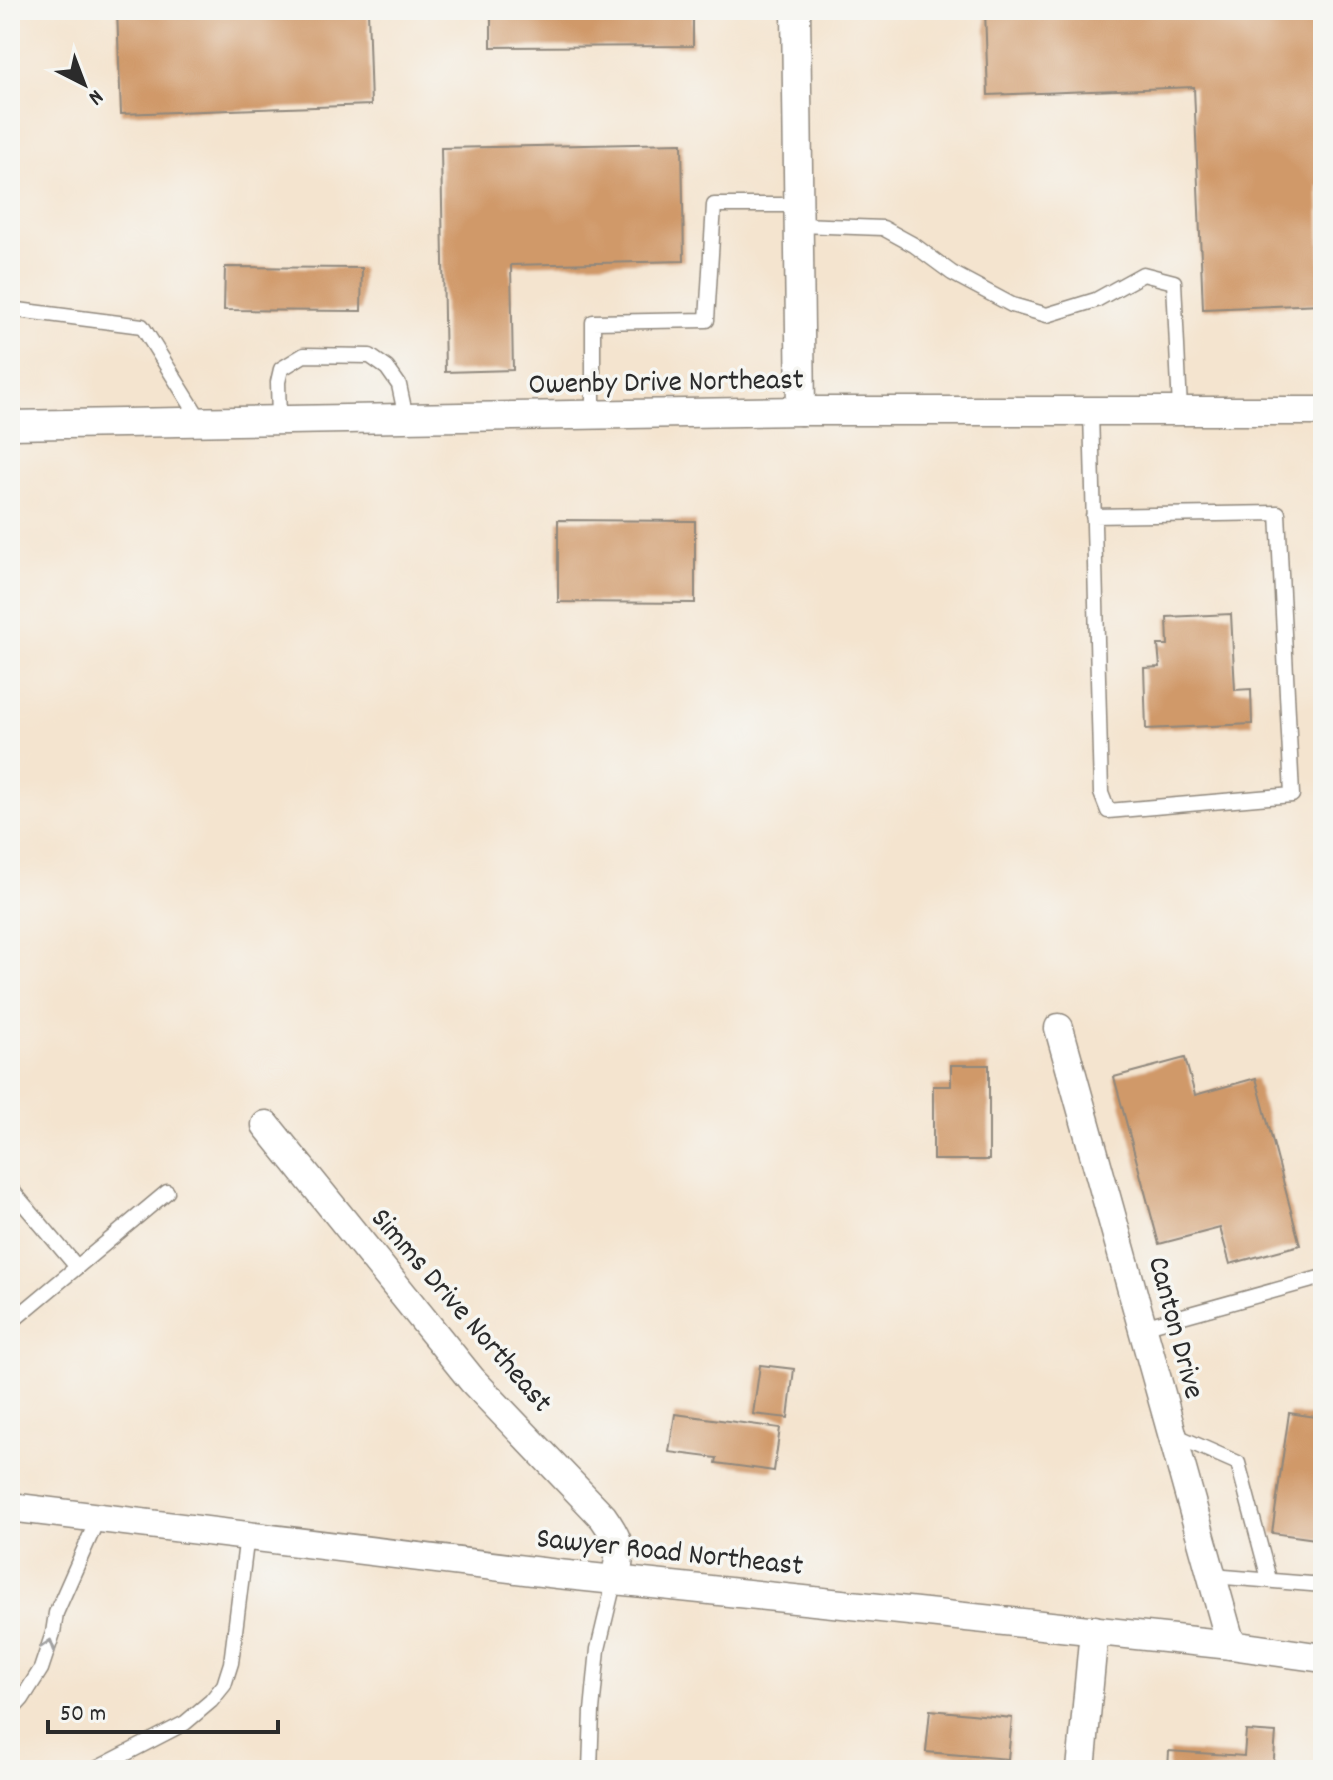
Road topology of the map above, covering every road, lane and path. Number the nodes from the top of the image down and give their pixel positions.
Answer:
1 (796, 10) edge
2 (799, 215) junction
3 (10, 309) edge
4 (1180, 410) junction
5 (801, 411) junction
6 (1091, 411) junction
7 (1323, 411) edge
8 (593, 415) junction
9 (406, 418) junction
10 (279, 420) junction
11 (201, 421) junction
12 (10, 425) edge
13 (1093, 516) junction
14 (1059, 1028) dead end
15 (266, 1125) dead end
16 (10, 1188) edge
17 (167, 1192) dead end
18 (77, 1267) junction
19 (1323, 1277) edge
20 (10, 1323) edge
21 (1143, 1327) junction
22 (1172, 1434) junction
23 (10, 1507) edge
24 (98, 1518) junction
25 (247, 1535) junction
26 (1212, 1576) junction
27 (615, 1578) junction
28 (1269, 1579) junction
29 (1323, 1585) edge
30 (1094, 1630) junction
31 (1231, 1645) junction
32 (1323, 1658) edge
33 (10, 1712) edge
34 (104, 1768) edge
35 (590, 1770) edge
36 (1081, 1770) edge

1 - 2 street
2 - 4 lane
2 - 5 street
2 - 8 lane
3 - 11 lane
4 - 6 street, Owenby Drive Northeast
4 - 7 street, Owenby Drive Northeast
5 - 6 street, Owenby Drive Northeast
5 - 8 street, Owenby Drive Northeast
6 - 13 lane
8 - 9 street, Owenby Drive Northeast
9 - 10 street, Owenby Drive Northeast
9 - 10 lane
10 - 11 street, Owenby Drive Northeast
11 - 12 street, Owenby Drive Northeast
13 - 13 lane
14 - 21 street, Canton Drive
15 - 27 street, Simms Drive Northeast
16 - 18 lane
17 - 18 lane
18 - 20 lane
19 - 21 lane
21 - 22 street, Canton Drive
22 - 26 street, Canton Drive
22 - 28 lane
23 - 24 street, Sawyer Road Northeast
24 - 25 street, Sawyer Road Northeast
33 -> 24 lane
25 - 27 street, Sawyer Road Northeast
25 - 34 lane
26 - 28 lane
26 - 31 street, Canton Drive
27 - 30 street, Sawyer Road Northeast
27 - 35 lane
28 - 29 lane
30 - 31 street, Sawyer Road Northeast
30 - 36 street
31 - 32 street, Sawyer Road Northeast

